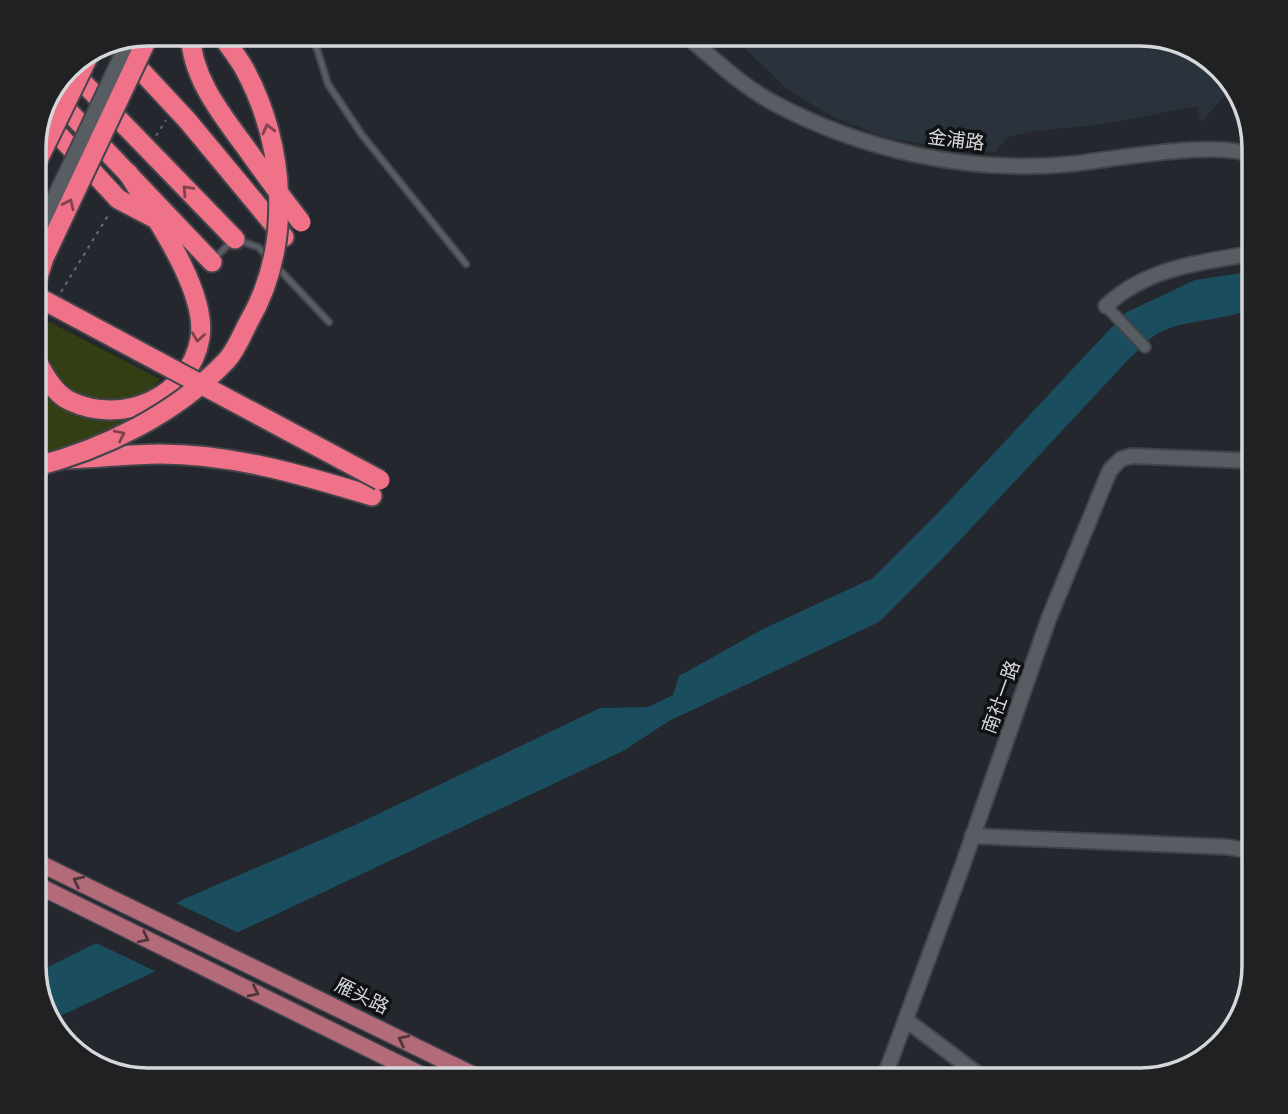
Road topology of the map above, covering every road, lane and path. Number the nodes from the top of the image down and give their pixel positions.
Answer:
1 (144, 46) edge
2 (190, 46) edge
3 (229, 46) edge
4 (316, 46) edge
5 (699, 46) edge
6 (125, 48) edge
7 (121, 49) edge
8 (82, 70) edge
9 (76, 75) edge
10 (58, 100) edge
11 (168, 116) dead end
12 (48, 125) edge
13 (156, 137) dead end
14 (46, 143) edge
15 (1242, 153) edge
16 (128, 173) junction
17 (111, 210) dead end
18 (46, 216) edge
19 (156, 219) junction
20 (300, 222) dead end
21 (285, 238) dead end
22 (235, 239) junction
23 (46, 254) edge
24 (1242, 255) edge
25 (212, 262) joint
26 (466, 264) dead end
27 (60, 295) dead end
28 (46, 302) edge
29 (1109, 309) joint
30 (49, 316) dead end
31 (46, 322) edge
32 (329, 322) dead end
33 (1145, 347) dead end
34 (46, 376) edge
35 (64, 460) junction
36 (1242, 460) edge
37 (46, 464) edge
38 (972, 836) junction
39 (1242, 850) edge
40 (46, 866) edge
41 (46, 889) edge
42 (906, 1020) junction
43 (408, 1068) edge
44 (460, 1068) edge
45 (888, 1068) edge
46 (970, 1068) edge

23 -> 1 highway, bridge
2 - 20 highway, bridge
35 -> 3 highway, bridge
4 - 26 lane
5 - 15 street, 金浦路
6 - 18 street, bridge
7 - 21 highway
8 - 14 highway, bridge
22 -> 9 highway
10 - 16 highway
11 - 13 path
12 - 19 highway
16 - 19 highway
16 - 25 highway
17 - 27 path
19 -> 34 highway
22 - 25 lane
22 - 32 lane
24 - 29 street
28 - 35 highway, bridge
29 - 33 street
30 - 31 path
35 - 37 highway, bridge
36 - 38 street, 南社一路
38 - 39 street
38 - 42 street, 南社一路
44 -> 40 main road, 雁头路
41 -> 43 main road
42 - 45 street, 南社一路
42 - 46 street

